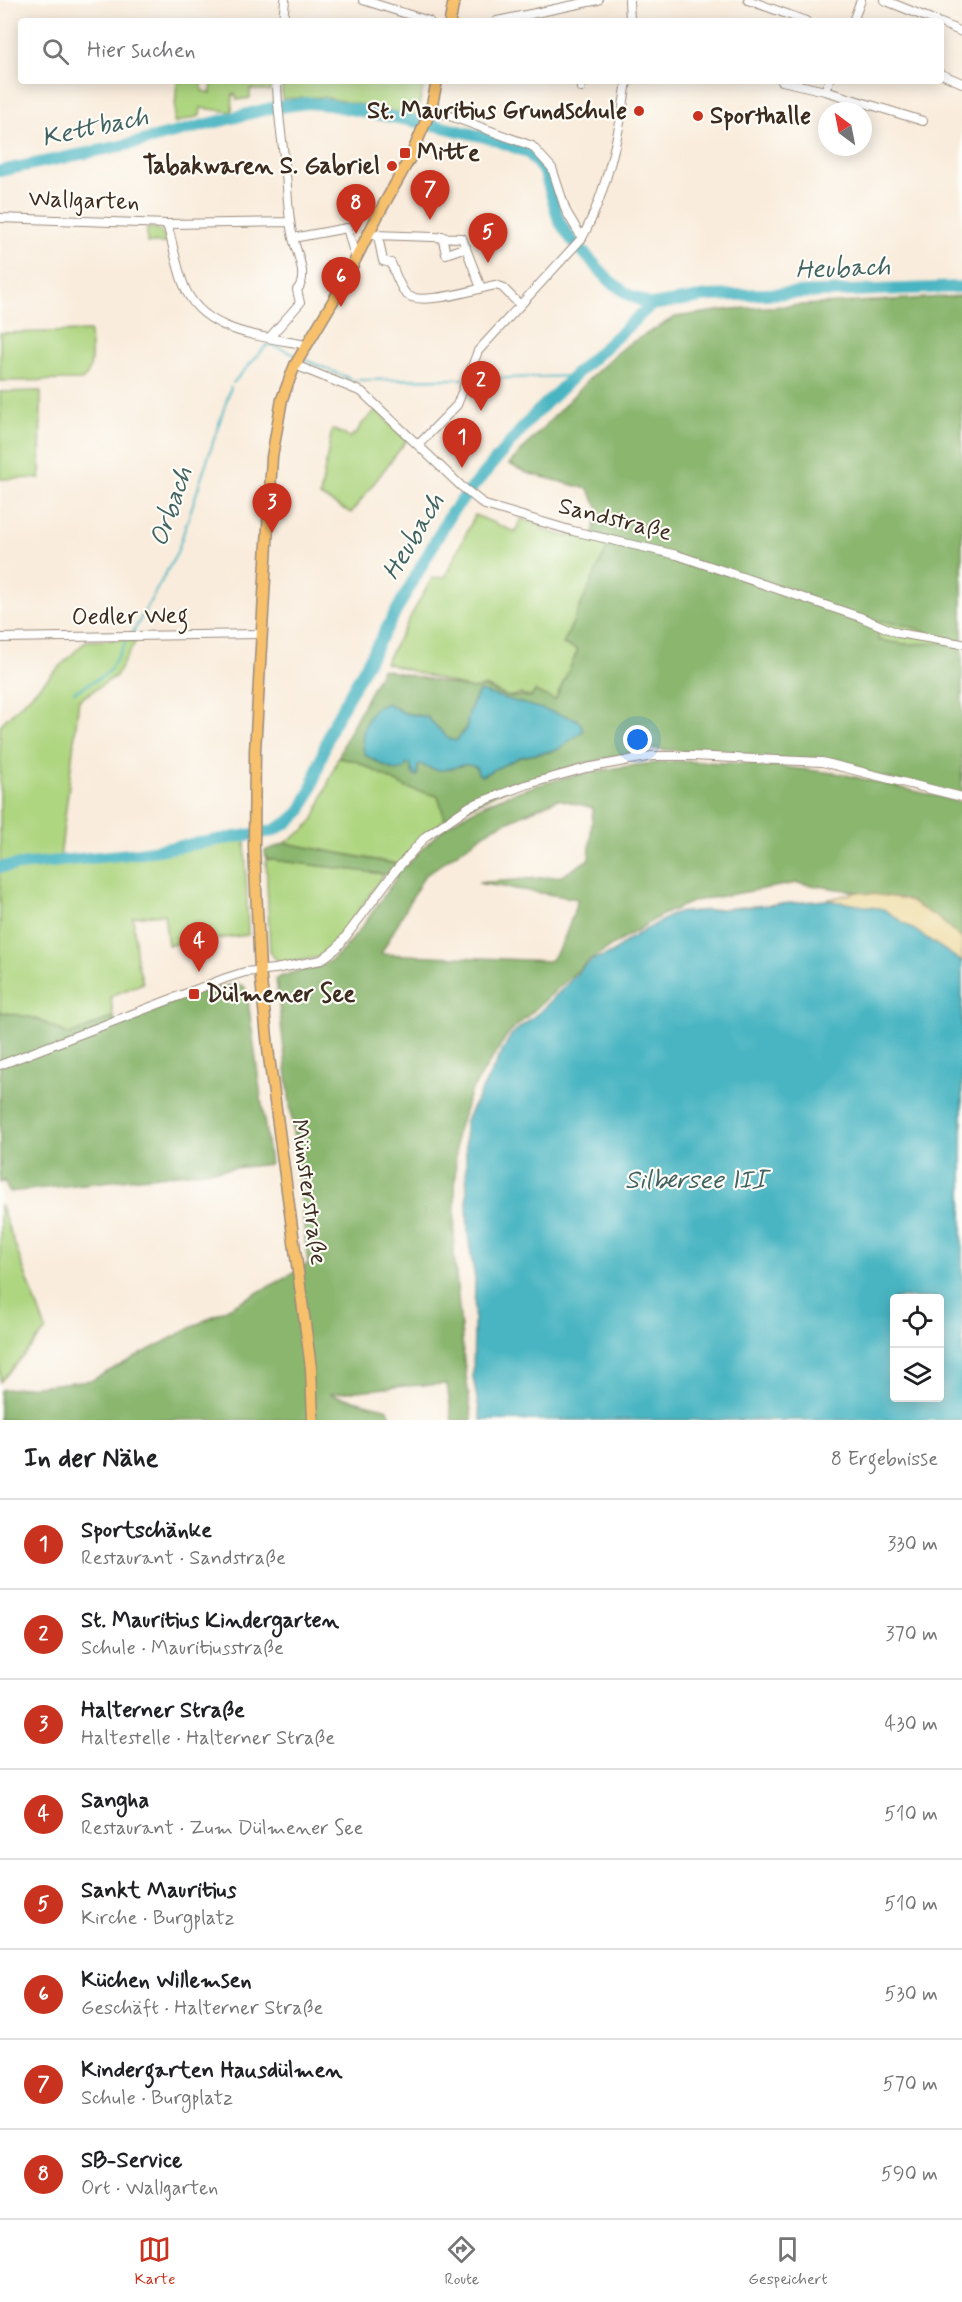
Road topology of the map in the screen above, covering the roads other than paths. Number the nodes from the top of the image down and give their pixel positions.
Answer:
1 (285, 0) edge
2 (363, 0) edge
3 (454, 0) edge
4 (598, 0) edge
5 (629, 0) edge
6 (748, 0) edge
7 (861, 0) edge
8 (884, 0) edge
9 (283, 18) edge
10 (420, 18) edge
11 (451, 18) edge
12 (511, 18) edge
13 (630, 18) edge
14 (798, 18) edge
15 (854, 18) edge
16 (929, 18) edge
17 (944, 24) edge
18 (962, 32) edge
19 (944, 75) edge
20 (962, 83) edge
21 (277, 84) edge
22 (435, 84) edge
23 (626, 84) edge
24 (795, 84) edge
25 (828, 84) edge
26 (825, 91) junction
27 (430, 112) junction
28 (923, 122) dead end
29 (0, 218) edge
30 (289, 222) junction
31 (167, 224) junction
32 (374, 234) junction
33 (442, 236) junction
34 (293, 238) junction
35 (581, 240) junction
36 (466, 247) junction
37 (356, 260) junction
38 (481, 288) junction
39 (520, 305) junction
40 (270, 337) junction
41 (300, 356) junction
42 (418, 445) junction
43 (261, 634) junction
44 (0, 638) edge
45 (962, 644) edge
46 (962, 797) edge
47 (260, 970) junction
48 (0, 1065) edge
49 (313, 1420) edge

1 - 9 street
2 - 10 street
3 - 11 main road
4 - 12 street
5 - 13 street
6 - 14 street
7 - 15 street
8 - 16 street
17 - 18 street
19 - 20 street
21 - 30 street
22 - 27 main road, Münsterstraße
23 - 35 street
24 - 26 street
25 - 26 street
26 - 28 street
27 - 32 main road, Münsterstraße
27 - 35 street
29 - 31 street, Wallgarten
30 - 31 street, Wallgarten
30 - 34 street
31 - 40 street, Wallgarten
32 - 33 street
32 - 37 main road, Münsterstraße
32 - 38 street
33 - 36 street
33 - 36 street
34 - 37 street
34 - 40 street
35 - 39 street
36 - 38 street
37 - 41 main road, Münsterstraße
38 - 39 street
39 - 42 street
40 - 41 street, Wallgarten
41 - 42 street, Sandstraße
41 - 43 main road, Münsterstraße
42 - 45 street, Sandstraße
43 - 44 street, Oedler Weg
43 - 47 main road, Münsterstraße
46 - 47 street
47 - 48 street
47 - 49 main road, Münsterstraße

